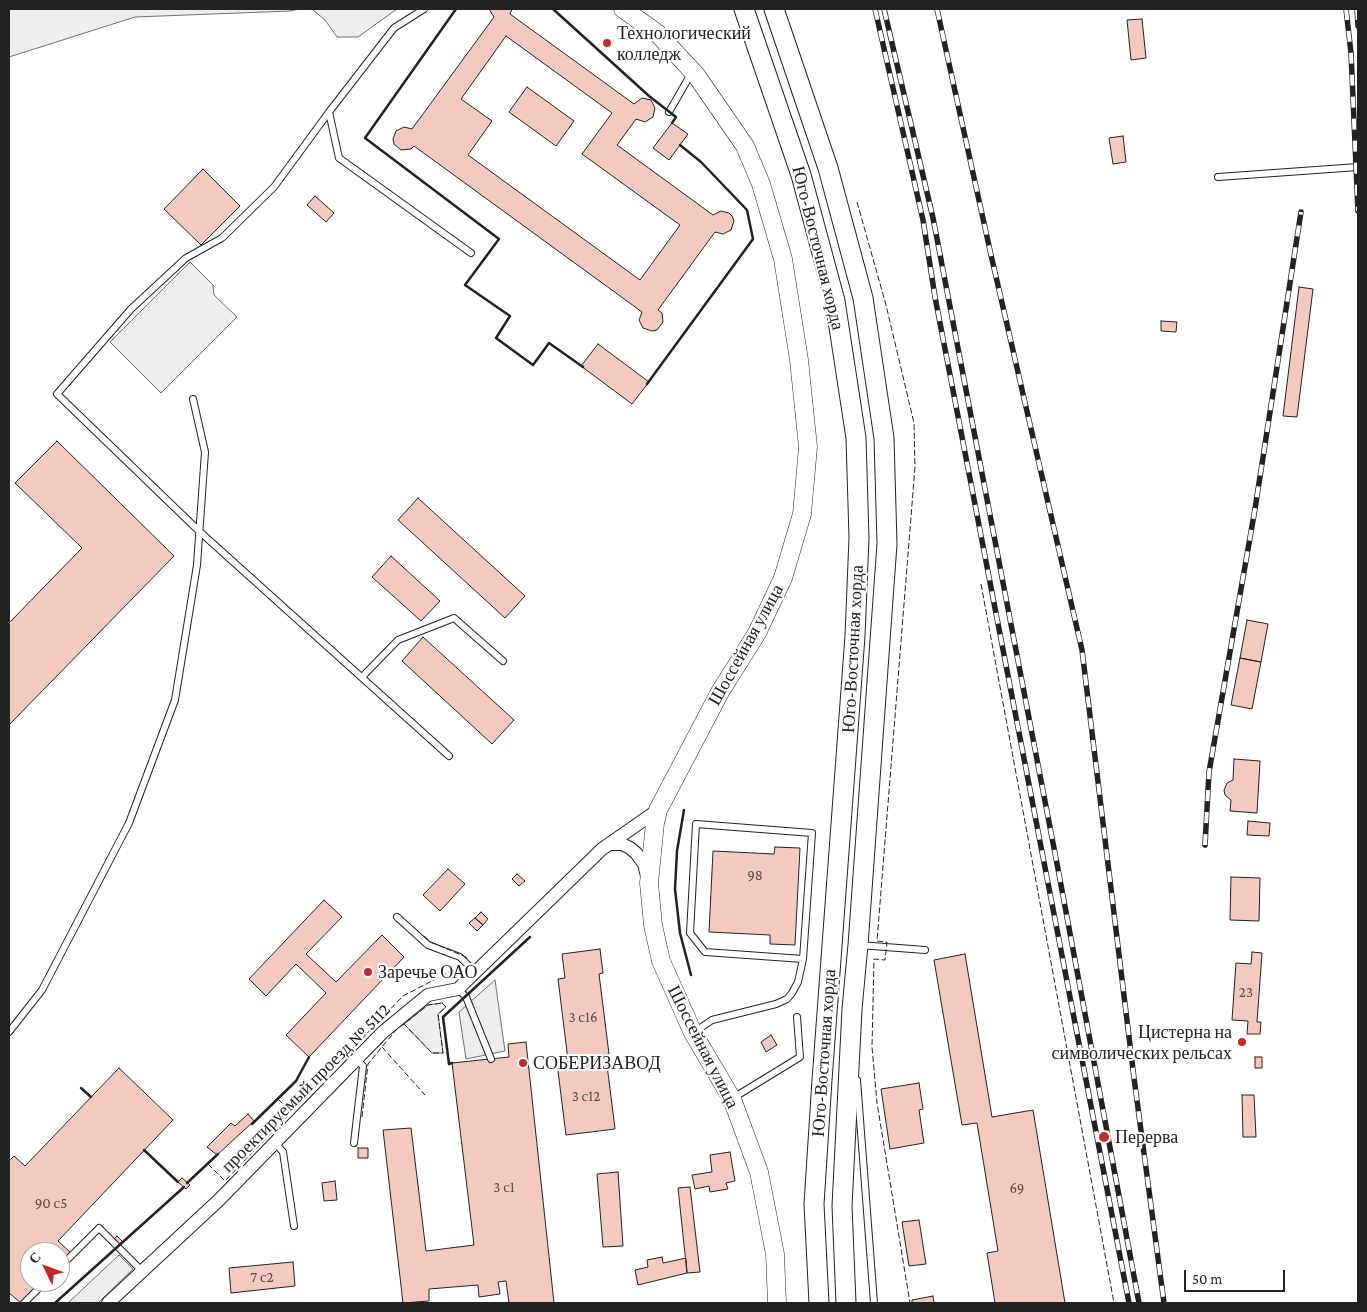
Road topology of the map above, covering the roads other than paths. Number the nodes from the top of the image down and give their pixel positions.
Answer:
1 (424, 9) edge
2 (623, 9) edge
3 (744, 9) edge
4 (774, 9) edge
5 (692, 71) junction
6 (330, 112) junction
7 (669, 112) dead end
8 (1358, 167) edge
9 (1218, 177) dead end
10 (471, 253) dead end
11 (193, 399) dead end
12 (199, 531) junction
13 (503, 662) dead end
14 (362, 677) junction
15 (449, 756) dead end
16 (658, 810) junction
17 (610, 844) junction
18 (649, 883) junction
19 (397, 917) dead end
20 (858, 945) junction
21 (926, 950) dead end
22 (803, 959) junction
23 (475, 972) junction
24 (458, 988) junction
25 (852, 1009) junction
26 (797, 1018) dead end
27 (9, 1032) edge
28 (694, 1033) junction
29 (357, 1059) junction
30 (491, 1059) dead end
31 (732, 1099) junction
32 (275, 1142) junction
33 (354, 1143) dead end
34 (294, 1226) dead end
35 (70, 1257) edge
36 (142, 1271) junction
37 (35, 1292) edge
38 (24, 1303) edge
39 (108, 1303) edge
40 (777, 1303) edge
41 (818, 1303) edge
42 (846, 1303) edge
43 (874, 1303) edge

1 - 6 lane
2 - 5 main road, Шоссейная улица
3 - 41 main road, Юго-Восточная хорда
4 - 20 main road, Юго-Восточная хорда
5 - 7 lane
5 - 16 main road, Шоссейная улица
6 - 10 lane
6 - 12 lane
8 - 9 lane
11 - 12 lane
12 - 14 lane
12 - 27 lane
13 - 14 lane
14 - 15 lane
16 - 17 street
16 - 18 main road, Шоссейная улица
17 - 18 street
17 - 23 street
18 - 28 main road, Шоссейная улица
19 - 23 lane
20 - 21 lane
20 - 25 main road, Юго-Восточная хорда
22 - 22 lane
22 - 28 lane
23 - 24 street
24 - 29 street, проектируемый проезд № 5112
24 - 30 lane
25 - 42 main road, Юго-Восточная хорда
25 - 43 lane
26 - 31 lane
28 - 31 main road, Шоссейная улица
29 - 32 street, проектируемый проезд № 5112
29 - 33 lane
31 - 40 main road, Шоссейная улица
32 - 34 lane
32 - 36 street, проектируемый проезд № 5112
35 - 36 lane
36 - 39 street, проектируемый проезд № 5112
37 - 38 lane

